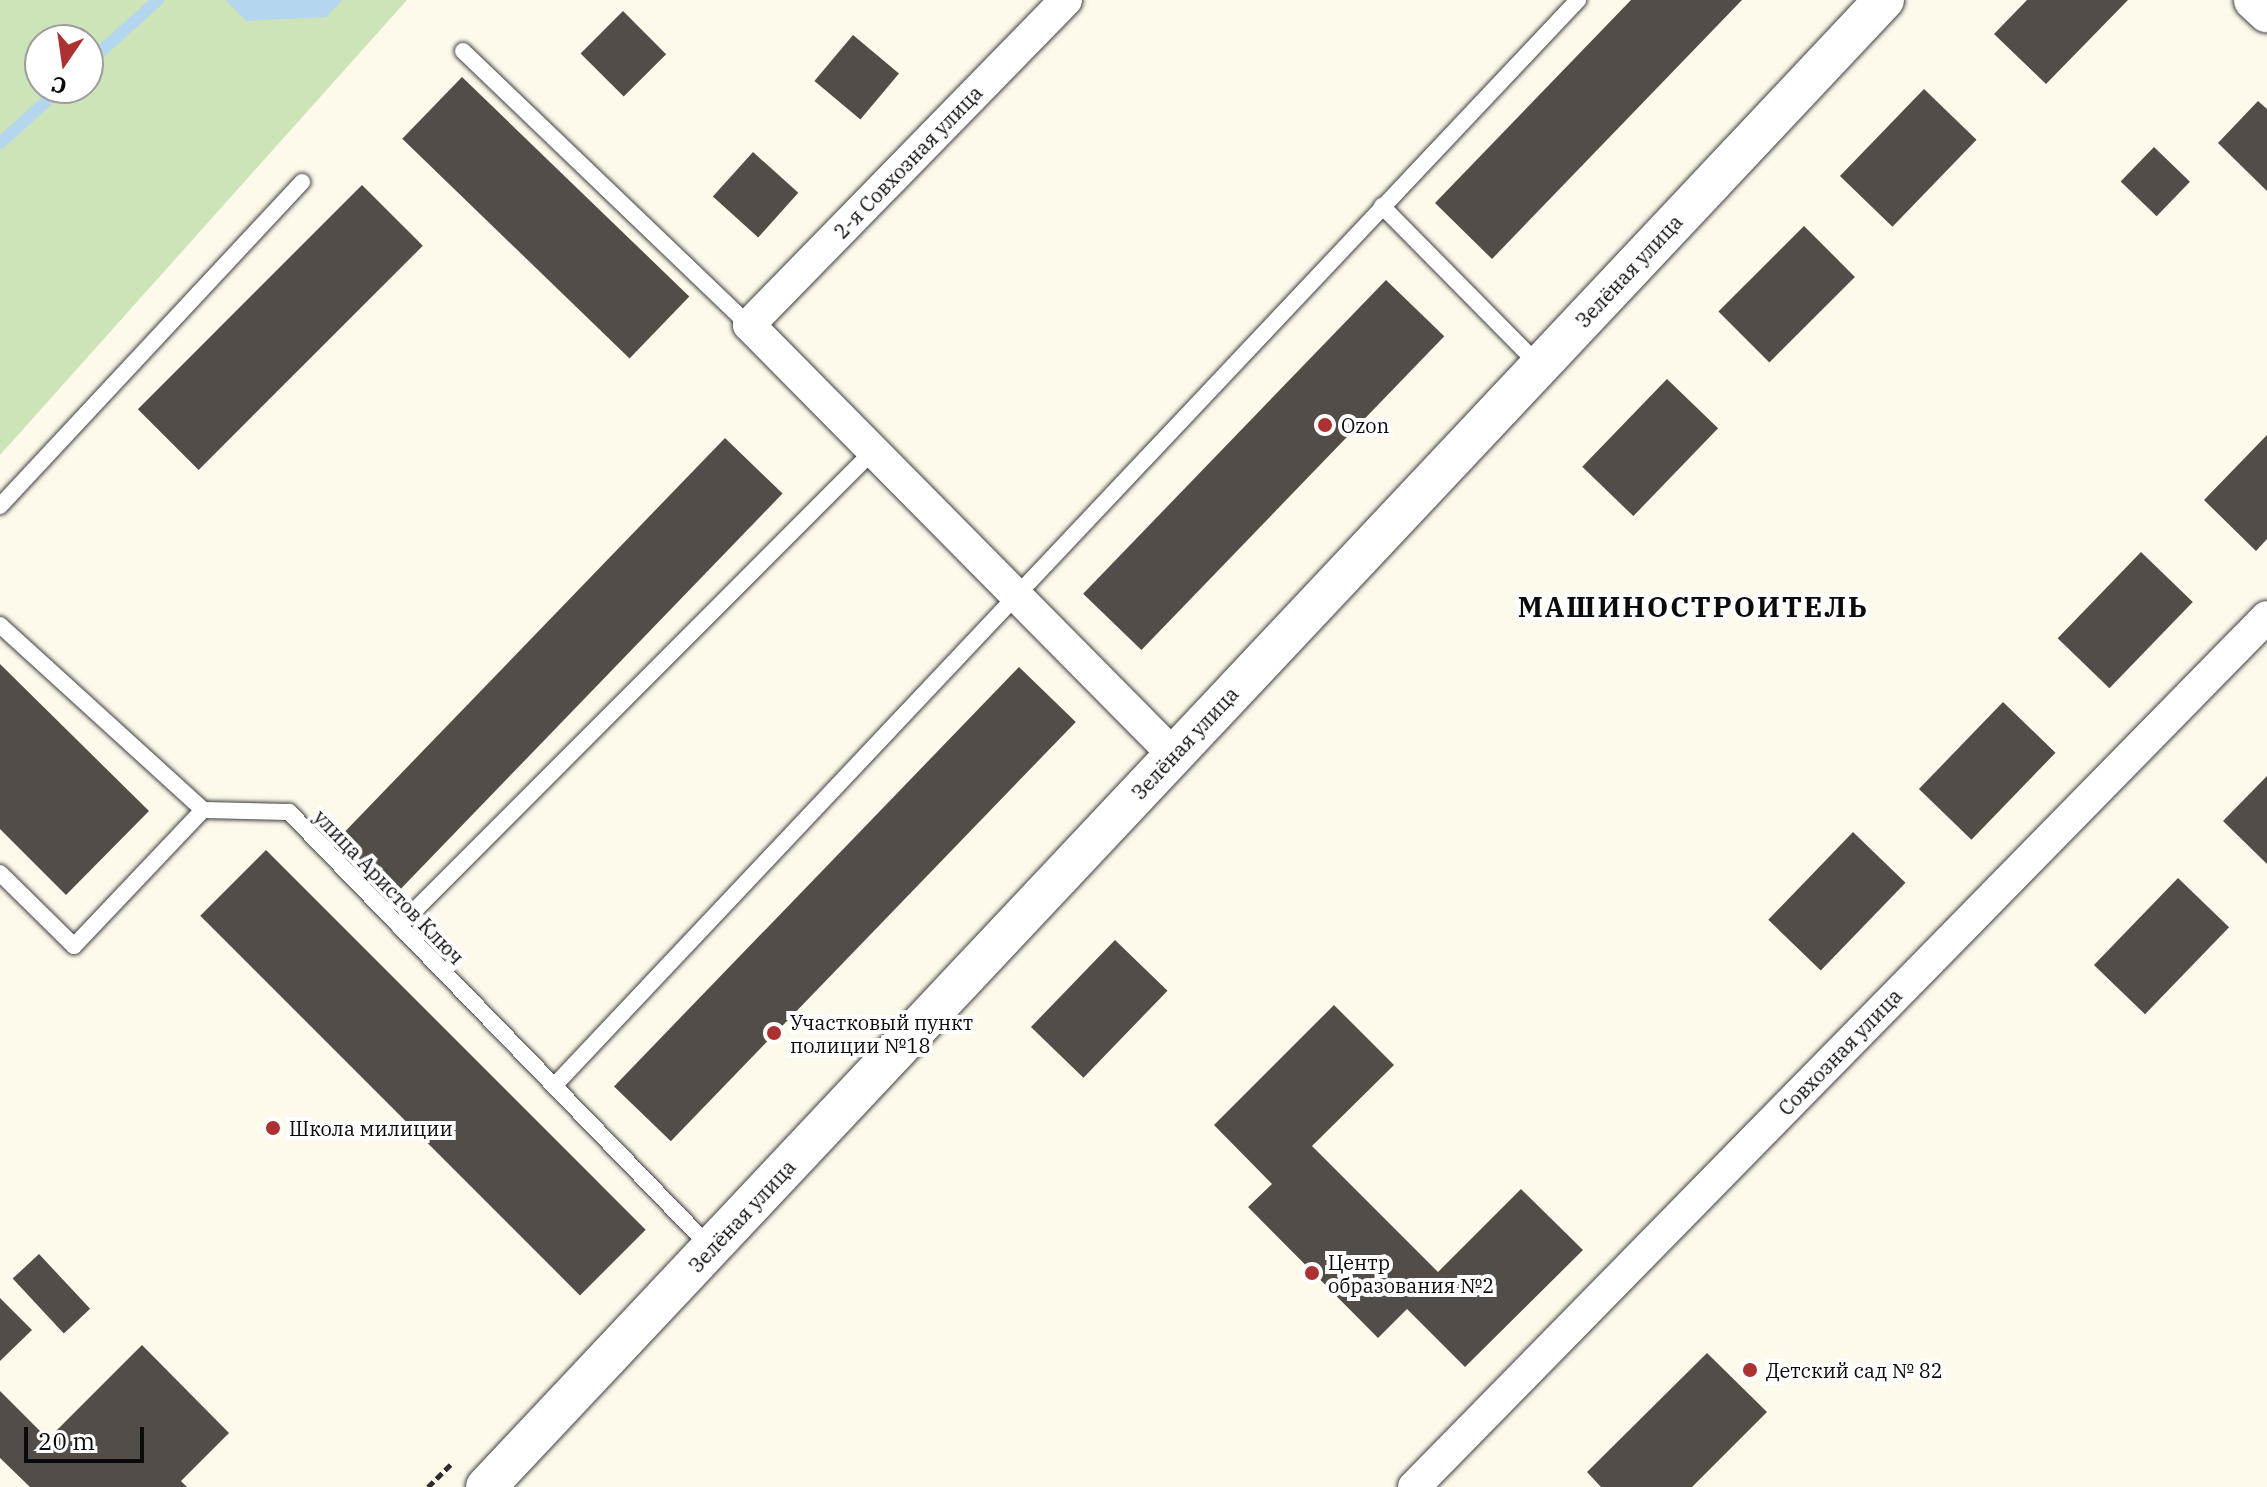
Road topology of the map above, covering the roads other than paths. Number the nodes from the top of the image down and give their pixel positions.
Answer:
1 (1066, 0) edge
2 (1578, 0) edge
3 (1884, 0) edge
4 (2254, 0) edge
5 (2267, 12) edge
6 (463, 51) dead end
7 (302, 182) dead end
8 (1382, 206) junction
9 (749, 325) junction
10 (1541, 366) junction
11 (873, 451) junction
12 (0, 506) edge
13 (1015, 594) junction
14 (2267, 617) edge
15 (0, 625) edge
16 (1174, 755) junction
17 (203, 810) junction
18 (0, 873) edge
19 (399, 926) junction
20 (554, 1086) junction
21 (711, 1248) junction
22 (486, 1487) edge
23 (1414, 1487) edge

1 - 9 street, 2-я Совхозная улица
2 - 8 lane
3 - 10 street, Зелёная улица
4 - 5 street
6 - 9 lane
7 - 12 lane
8 - 10 lane
8 - 13 lane
9 - 11 street
10 - 16 street, Зелёная улица
11 - 13 street
11 - 19 lane
13 - 16 street
13 - 20 lane
14 - 23 street, Совхозная улица
15 - 17 lane
16 - 21 street, Зелёная улица
17 - 18 lane
17 - 19 lane, улица Аристов Ключ
19 - 20 lane, улица Аристов Ключ
20 - 21 lane, улица Аристов Ключ
21 - 22 street, Зелёная улица

